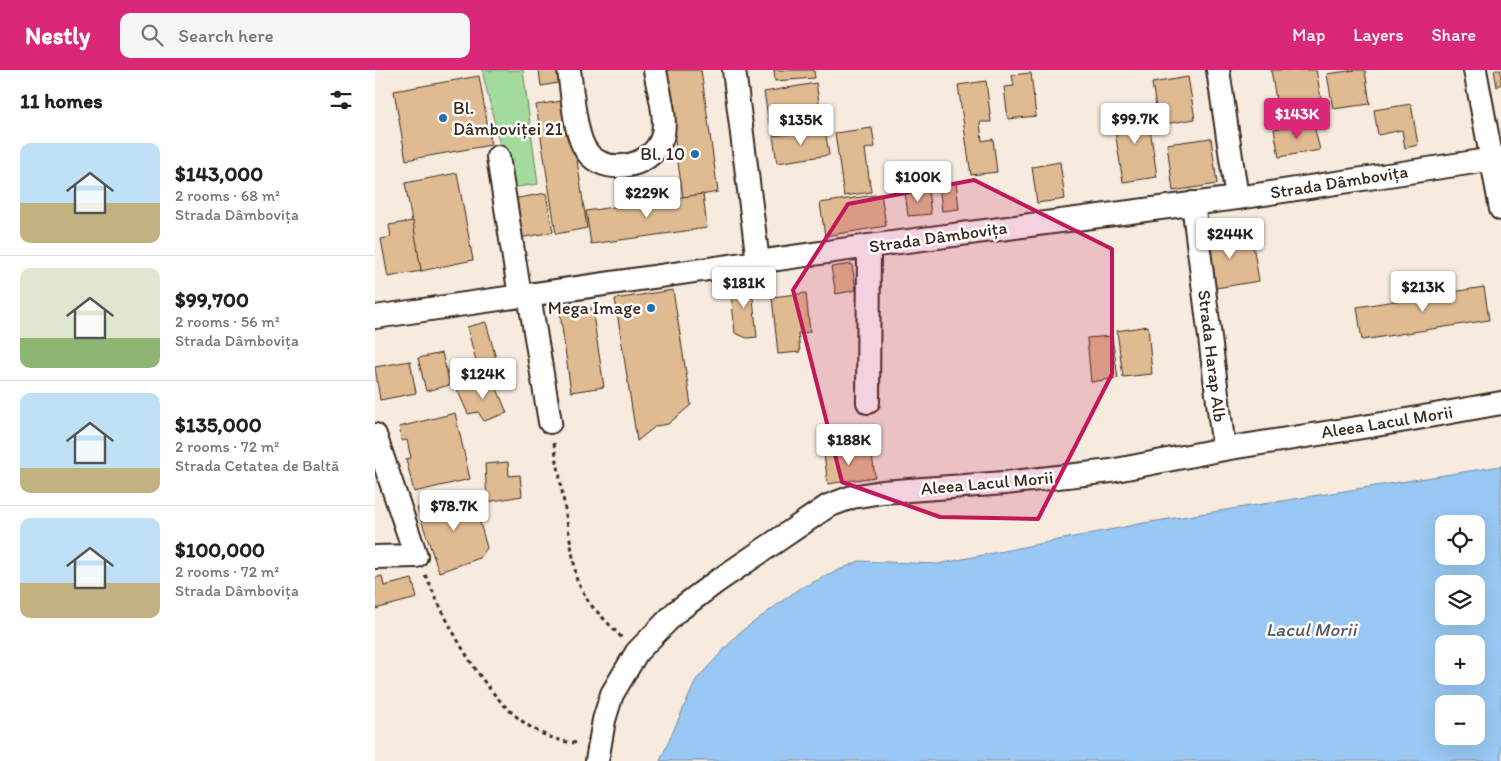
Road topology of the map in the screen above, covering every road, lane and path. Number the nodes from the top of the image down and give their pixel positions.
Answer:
1 (569, 70) edge
2 (655, 70) edge
3 (734, 70) edge
4 (1218, 70) edge
5 (1475, 70) edge
6 (498, 157) dead end
7 (1496, 159) edge
8 (1237, 198) junction
9 (1193, 203) junction
10 (1501, 209) edge
11 (869, 246) junction
12 (758, 262) junction
13 (525, 296) junction
14 (375, 317) edge
15 (868, 402) dead end
16 (1501, 403) edge
17 (551, 422) joint
18 (375, 435) edge
19 (1224, 448) junction
20 (416, 556) junction
21 (375, 557) edge
22 (637, 652) junction
23 (598, 752) edge

1 - 2 street
3 - 12 street
4 - 8 street
5 - 7 street
6 - 13 street
7 - 8 street, Strada Dâmbovița
7 - 10 street
8 - 9 street, Strada Dâmbovița
9 - 11 street, Strada Dâmbovița
9 - 19 street, Strada Harap Alb
11 - 12 street, Strada Dâmbovița
11 - 15 street
12 - 13 street, Strada Dâmbovița
13 - 14 street, Strada Dâmbovița
13 - 17 street
16 - 19 street, Aleea Lacul Morii
17 - 22 path
18 - 20 street
19 - 22 street, Aleea Lacul Morii
20 - 21 street
20 - 23 path
22 - 23 street, Aleea Lacul Morii

